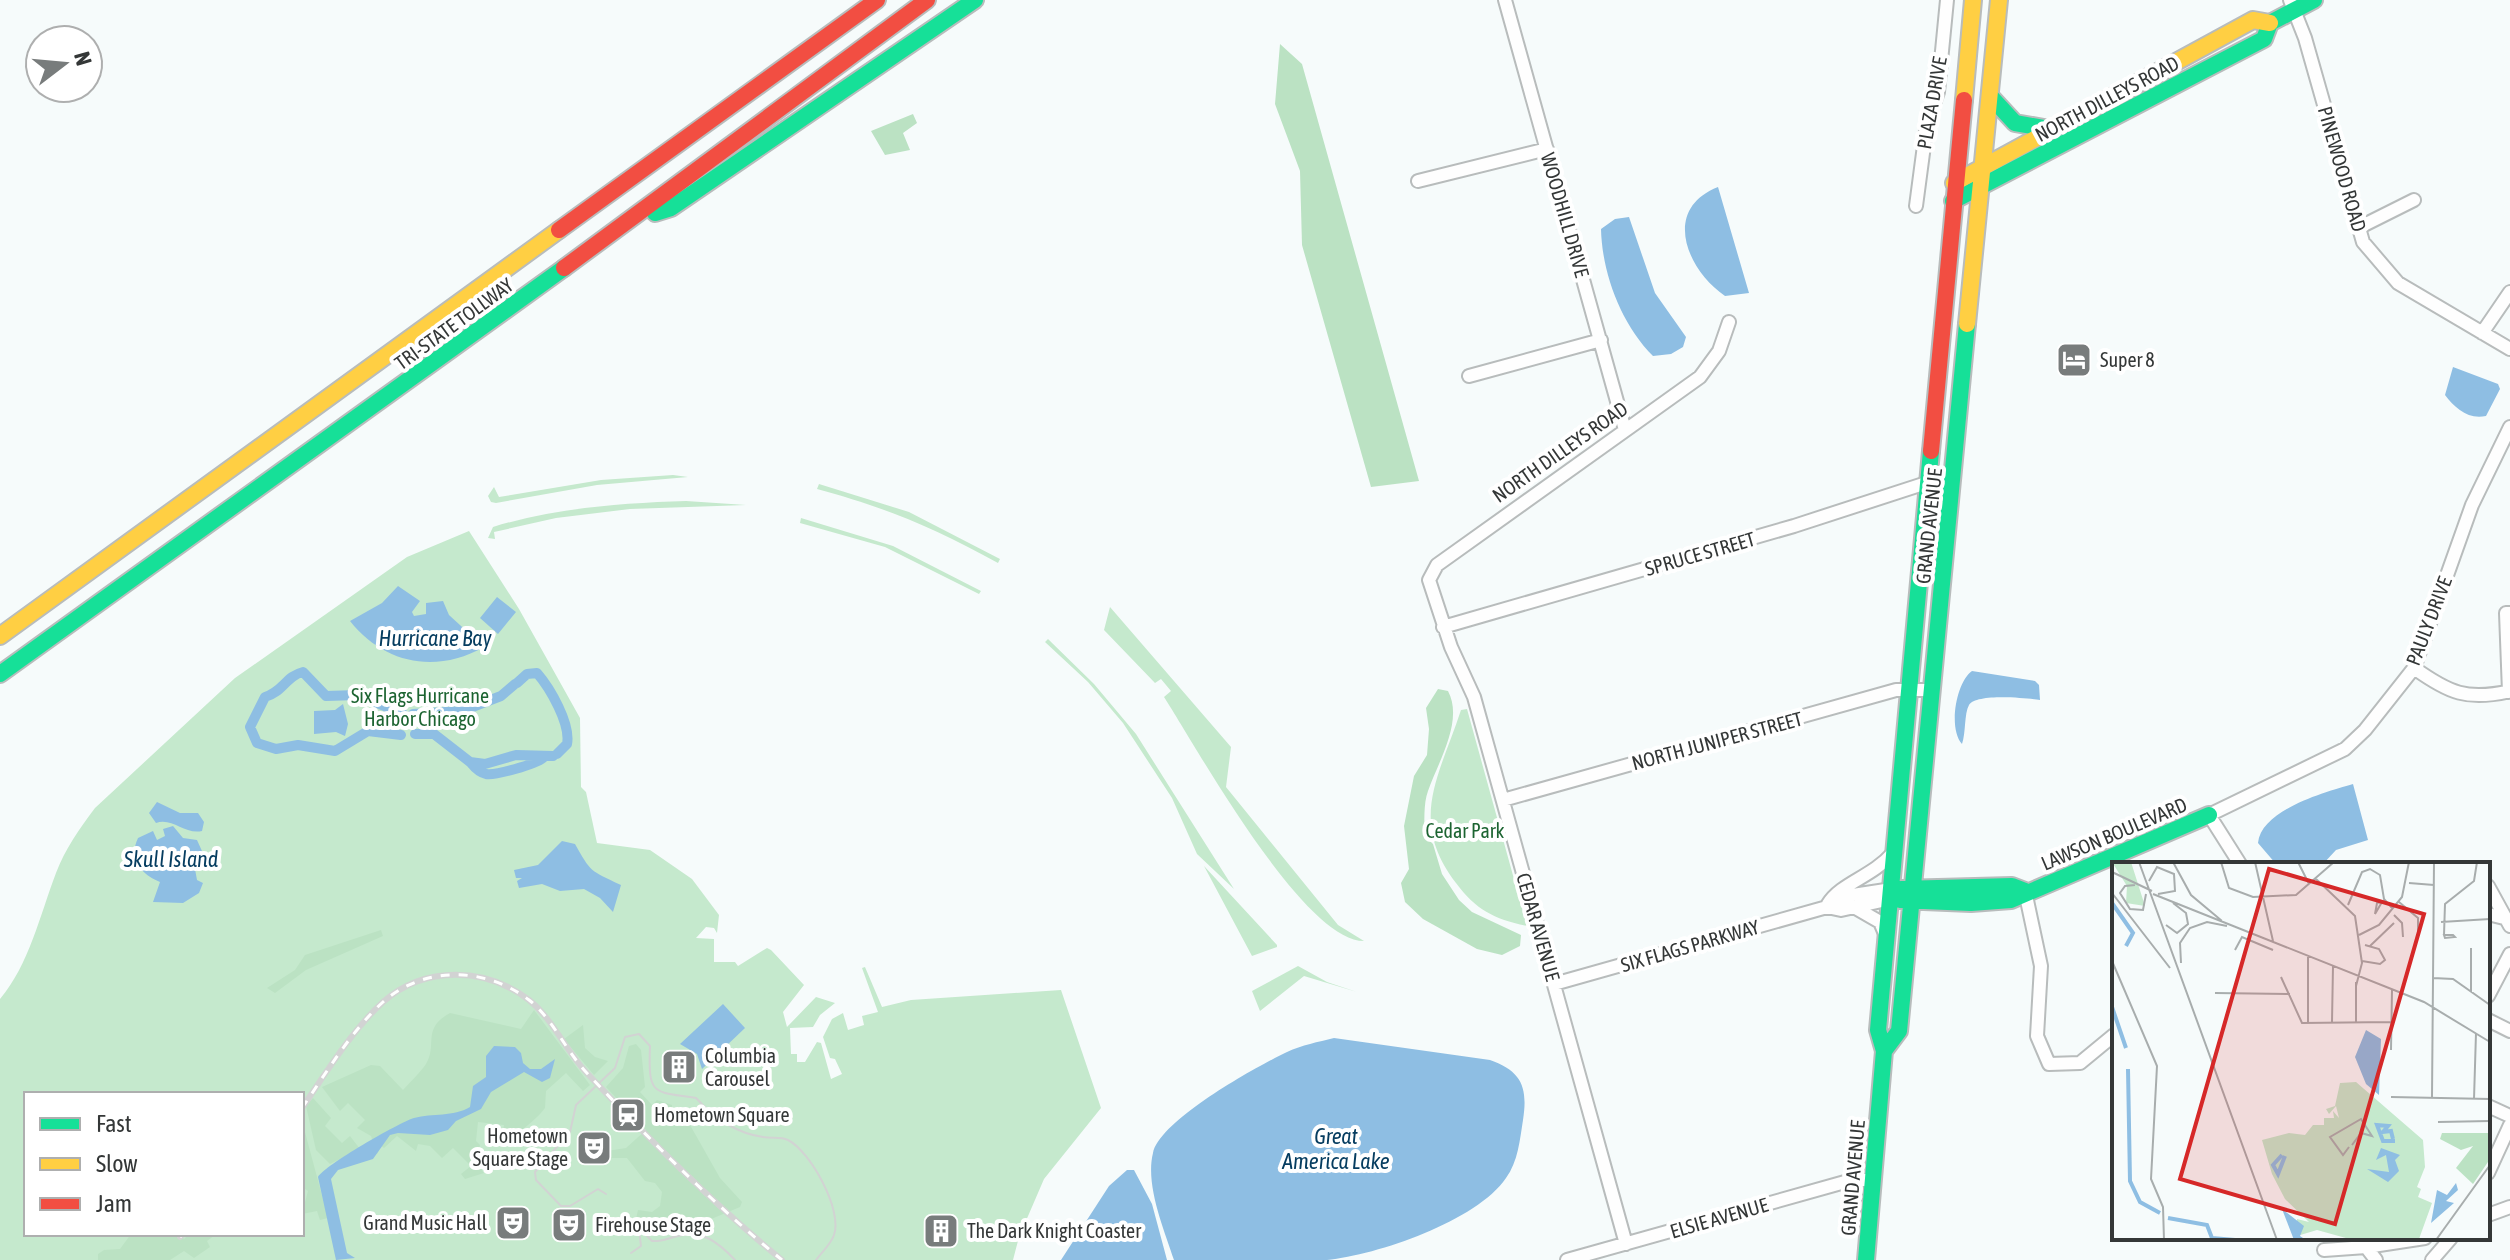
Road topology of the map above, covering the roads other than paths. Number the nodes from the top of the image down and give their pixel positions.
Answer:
1 (877, 0) edge
2 (927, 0) edge
3 (975, 0) edge
4 (1505, 0) edge
5 (1947, 0) edge
6 (1973, 0) edge
7 (1999, 0) edge
8 (2314, 0) edge
9 (2292, 5) edge
10 (2270, 23) junction
11 (1991, 97) junction
12 (2055, 130) junction
13 (1547, 149) junction
14 (1982, 168) junction
15 (1418, 181) dead end
16 (1954, 183) junction
17 (1981, 187) junction
18 (2414, 200) dead end
19 (1953, 201) junction
20 (1916, 206) dead end
21 (627, 222) junction
22 (2358, 228) junction
23 (2510, 292) edge
24 (1729, 322) dead end
25 (2482, 333) junction
26 (1601, 340) junction
27 (2510, 349) edge
28 (1469, 376) dead end
29 (2510, 427) edge
30 (1625, 430) junction
31 (1954, 474) junction
32 (1929, 483) junction
33 (1471, 540) joint
34 (2510, 613) edge
35 (1443, 627) junction
36 (0, 636) edge
37 (2414, 668) junction
38 (0, 674) edge
39 (1909, 689) junction
40 (1931, 690) junction
41 (2510, 692) edge
42 (1503, 800) junction
43 (2209, 815) junction
44 (1895, 851) junction
45 (2239, 862) edge
46 (2490, 890) edge
47 (2025, 891) junction
48 (1891, 894) junction
49 (1913, 894) junction
50 (1827, 907) junction
51 (1854, 907) junction
52 (2507, 922) edge
53 (1887, 939) junction
54 (2510, 954) edge
55 (1554, 984) junction
56 (2490, 992) edge
57 (2490, 1021) edge
58 (2510, 1031) edge
59 (2112, 1037) edge
60 (1884, 1051) junction
61 (2490, 1107) edge
62 (2510, 1116) edge
63 (2508, 1131) edge
64 (2510, 1152) edge
65 (2490, 1169) edge
66 (1873, 1180) junction
67 (2510, 1207) edge
68 (2490, 1214) edge
69 (2412, 1240) edge
70 (2449, 1240) edge
71 (1626, 1244) junction
72 (2366, 1247) junction
73 (2324, 1250) dead end
74 (1567, 1260) edge
75 (1866, 1260) edge
76 (2376, 1260) edge
77 (2432, 1260) edge

1 - 36 main road, TRI-STATE TOLLWAY
2 - 21 main road, TRI-STATE TOLLWAY
3 - 21 main road
4 - 13 street, WOODHILL DRIVE
5 - 20 street, PLAZA DRIVE
6 - 16 main road, GRAND AVENUE
7 - 11 main road, GRAND AVENUE
8 - 9 main road, NORTH DILLEYS ROAD
9 - 10 main road, NORTH DILLEYS ROAD
9 - 22 street, PINEWOOD ROAD
10 - 12 main road, NORTH DILLEYS ROAD
10 - 17 main road, NORTH DILLEYS ROAD
11 - 12 main road
11 - 14 main road, GRAND AVENUE
12 - 14 main road, NORTH DILLEYS ROAD
13 - 15 street
13 - 26 street, WOODHILL DRIVE
14 - 16 main road, NORTH DILLEYS ROAD
14 - 17 main road, GRAND AVENUE
16 - 19 main road, GRAND AVENUE
17 - 19 main road, NORTH DILLEYS ROAD
17 - 31 main road, GRAND AVENUE
18 - 22 street
19 - 32 main road, GRAND AVENUE
21 - 38 main road, TRI-STATE TOLLWAY
22 - 25 street, PINEWOOD ROAD
23 - 25 street
24 - 30 street, NORTH DILLEYS ROAD
25 - 27 street, PINEWOOD ROAD
26 - 28 street
26 - 30 street, WOODHILL DRIVE
29 - 37 street, PAULY DRIVE
30 - 33 street, NORTH DILLEYS ROAD
31 - 32 street, SPRUCE STREET
31 - 40 main road, GRAND AVENUE
32 - 35 street, SPRUCE STREET
32 - 39 main road, GRAND AVENUE
33 - 35 street, CEDAR AVENUE
34 - 41 street
35 - 42 street, CEDAR AVENUE
37 - 41 street
37 - 43 street, PAULY DRIVE
39 - 40 street, NORTH JUNIPER STREET
39 - 42 street, NORTH JUNIPER STREET
39 - 44 main road, GRAND AVENUE
40 - 49 main road, GRAND AVENUE
42 - 55 street, CEDAR AVENUE
43 - 45 street, LAWSON BOULEVARD
43 - 47 main road, LAWSON BOULEVARD
44 - 48 main road, GRAND AVENUE
44 - 50 street, SIX FLAGS PARKWAY
46 - 52 street
47 - 49 main road, LAWSON BOULEVARD
47 - 59 street
48 - 49 main road, LAWSON BOULEVARD
48 - 50 street, SIX FLAGS PARKWAY
48 - 51 street, SIX FLAGS PARKWAY
48 - 53 main road, GRAND AVENUE
49 - 60 main road, GRAND AVENUE
50 - 51 street, SIX FLAGS PARKWAY
50 - 55 street, SIX FLAGS PARKWAY
51 - 53 street
53 - 60 main road, GRAND AVENUE
54 - 56 street
55 - 71 street, CEDAR AVENUE
57 - 58 street
60 - 66 main road, GRAND AVENUE
61 - 62 street
63 - 64 street
63 - 65 street
66 - 71 street, ELSIE AVENUE
66 - 75 main road, GRAND AVENUE
67 - 68 street
69 - 72 street
70 - 77 street
71 - 74 street, ELSIE AVENUE
72 - 73 street
72 - 76 street

